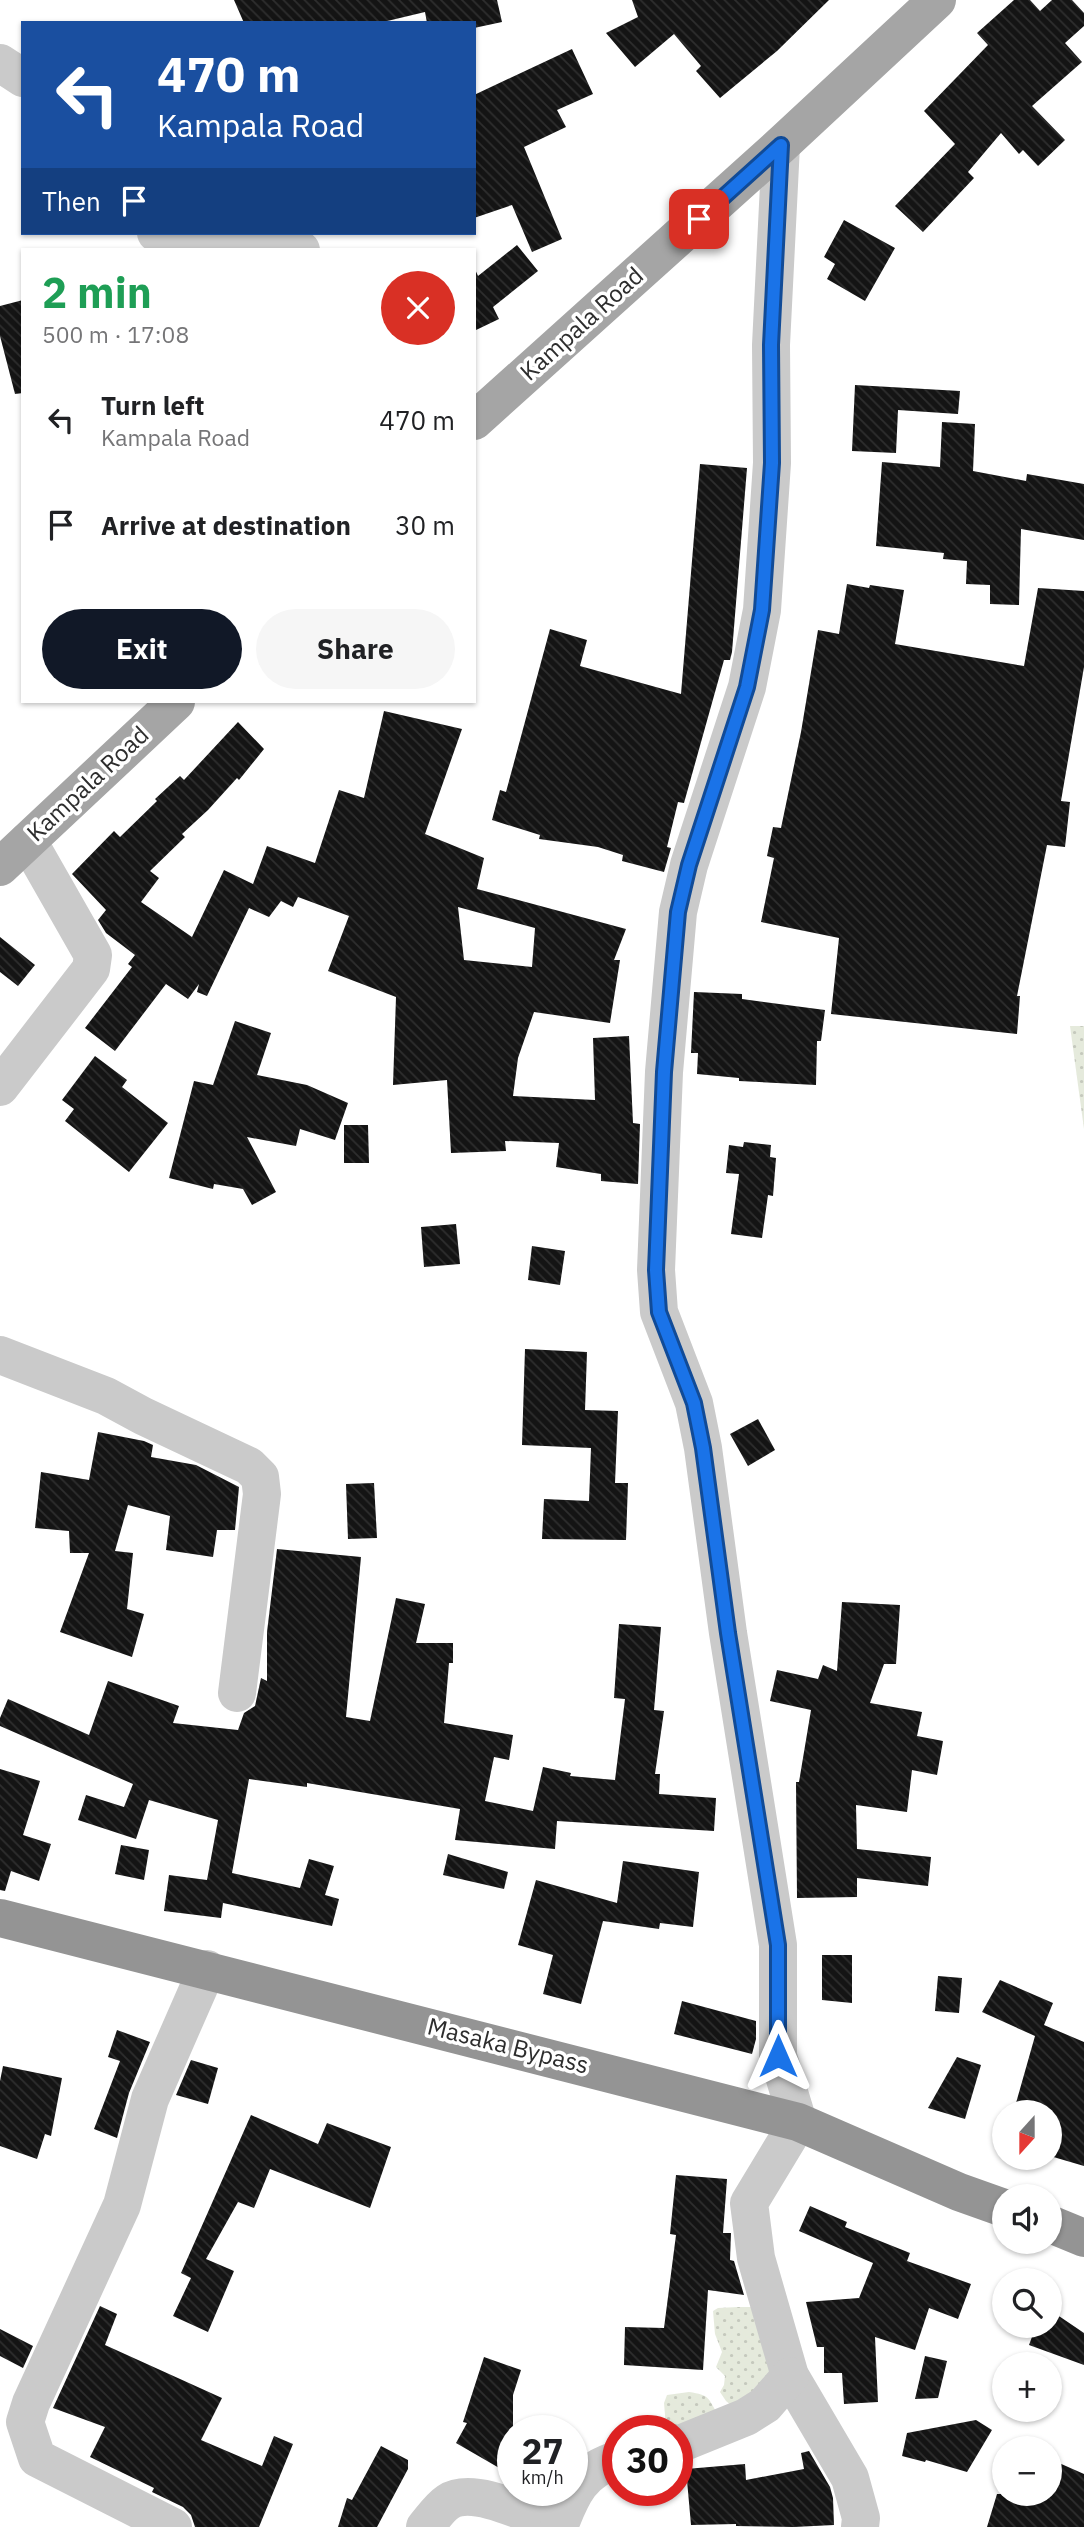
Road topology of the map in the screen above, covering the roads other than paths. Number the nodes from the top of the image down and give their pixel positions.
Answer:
1 (937, 0) edge
2 (0, 63) edge
3 (21, 77) edge
4 (781, 145) junction
5 (163, 235) edge
6 (235, 235) edge
7 (271, 235) edge
8 (297, 248) edge
9 (476, 419) edge
10 (175, 703) edge
11 (28, 841) junction
12 (0, 867) edge
13 (0, 1087) edge
14 (0, 1355) edge
15 (237, 1693) dead end
16 (0, 1917) edge
17 (207, 1969) junction
18 (799, 2122) junction
19 (992, 2204) edge
20 (1062, 2229) edge
21 (1084, 2238) edge
22 (790, 2376) junction
23 (693, 2439) edge
24 (602, 2464) edge
25 (559, 2526) edge
26 (173, 2527) edge
27 (425, 2527) edge
28 (860, 2527) edge

1 - 4 main road, Kampala Road
2 - 3 street
4 - 9 main road, Kampala Road
4 - 18 street
5 - 6 street
7 - 8 street
10 - 11 main road, Kampala Road
11 - 12 main road, Kampala Road
11 - 13 street
14 - 15 street
16 - 17 highway, Masaka Bypass
17 - 18 highway, Masaka Bypass
17 - 26 street
18 - 19 highway, Masaka Bypass
18 - 22 street
20 - 21 highway
22 - 23 street
22 - 28 street
24 - 25 street
25 - 27 street

